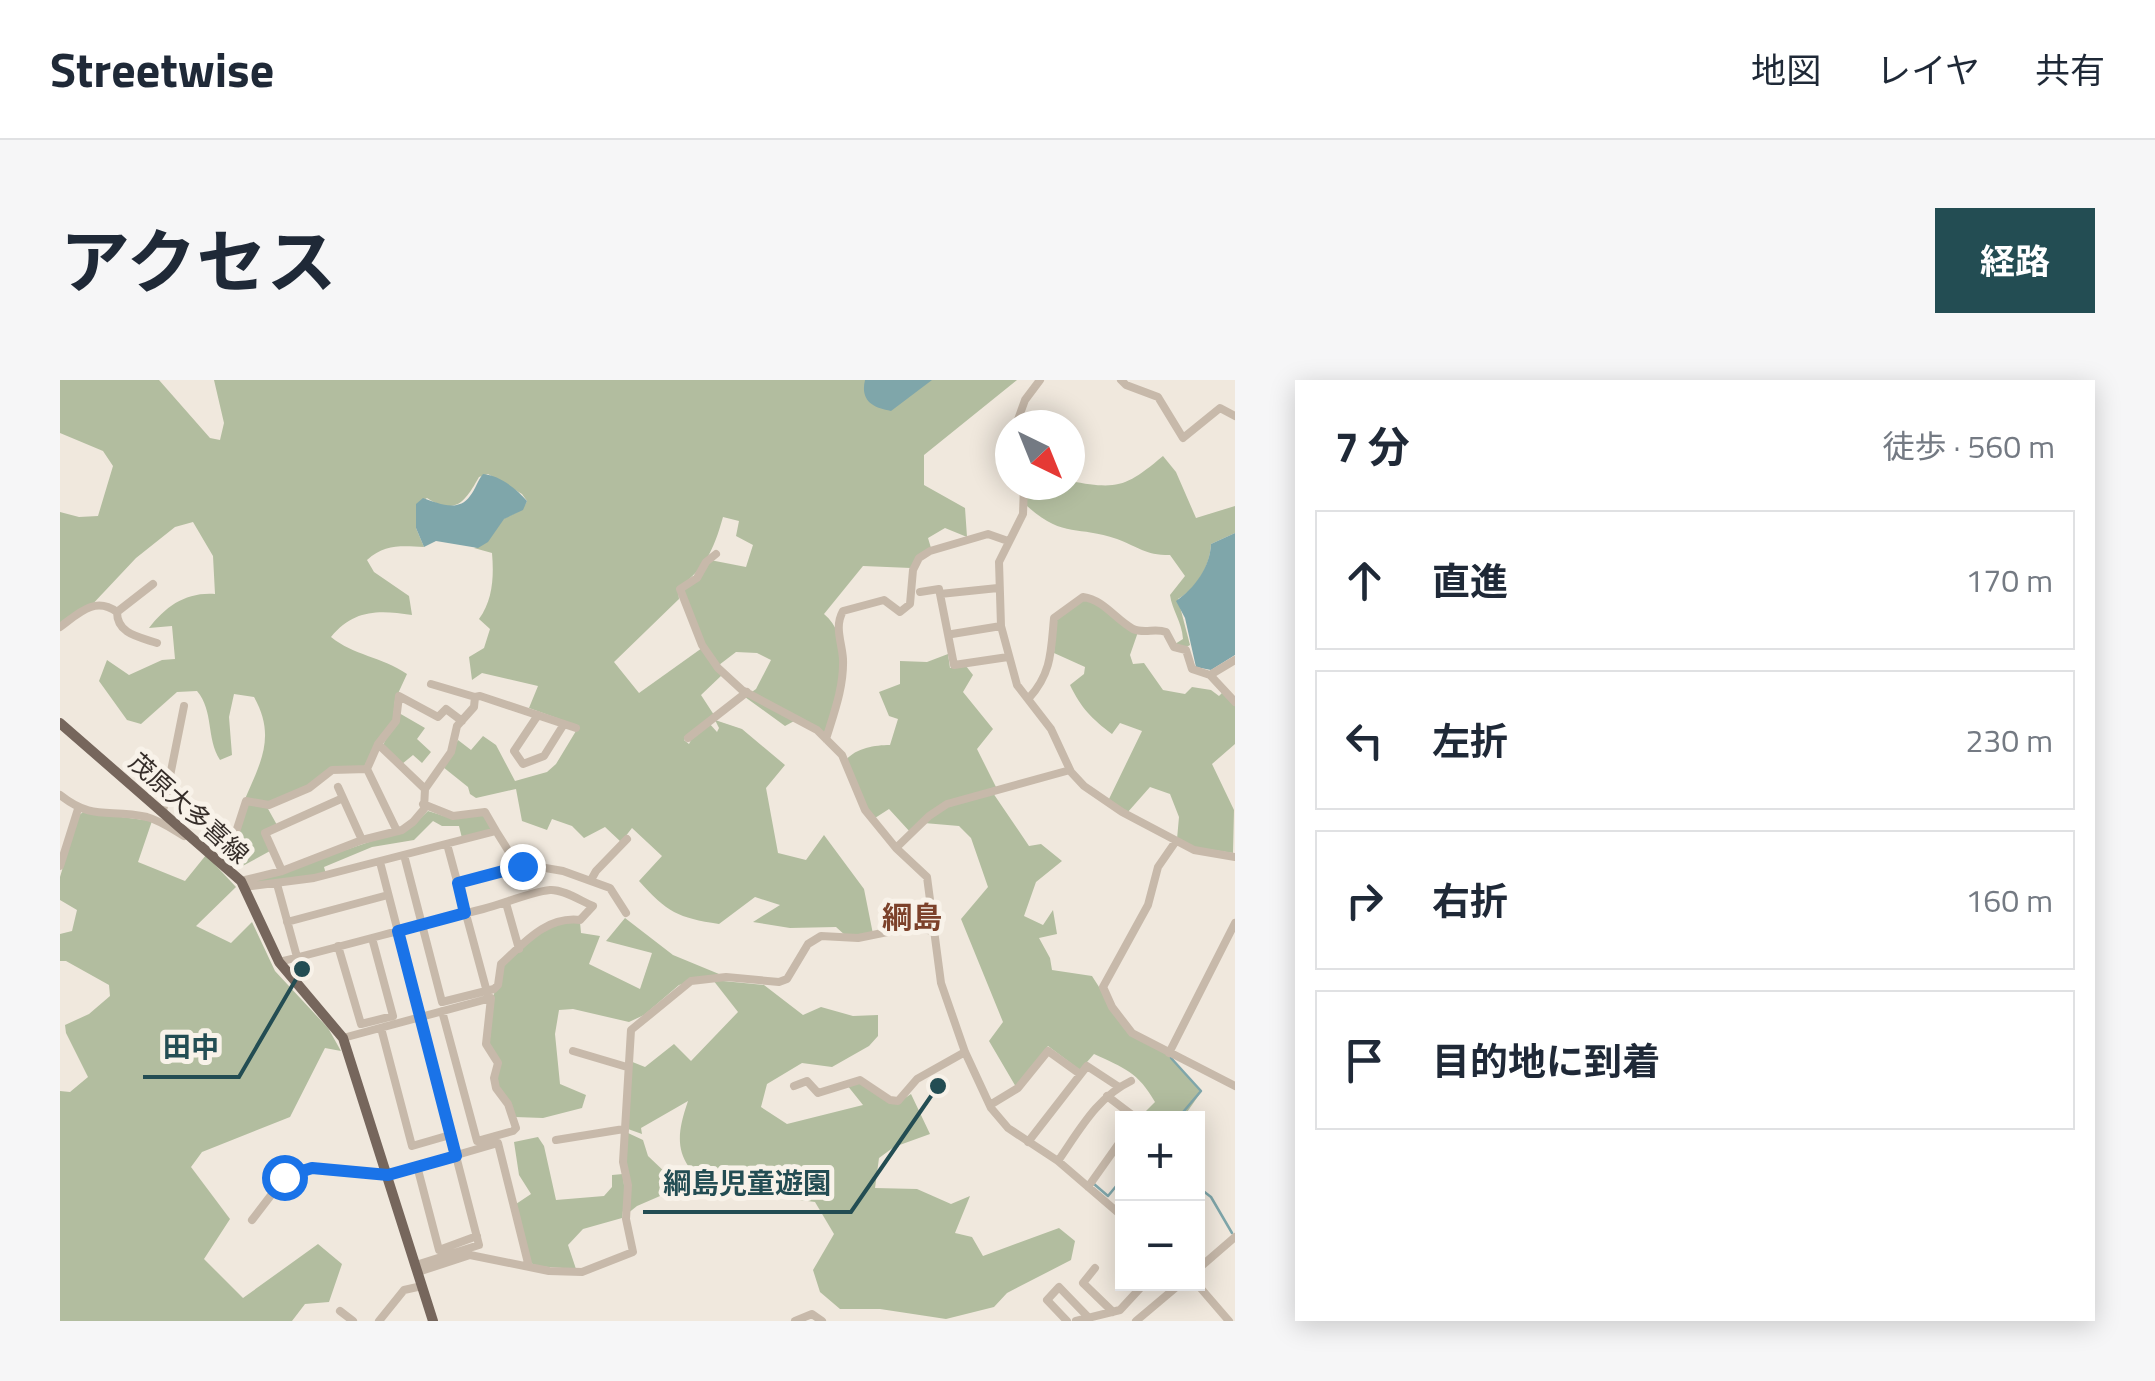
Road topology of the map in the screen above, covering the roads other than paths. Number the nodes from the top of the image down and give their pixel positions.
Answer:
1 (1040, 380) edge
2 (1121, 380) edge
3 (1021, 410) edge
4 (1235, 416) edge
5 (1023, 500) edge
6 (1008, 541) junction
7 (716, 554) dead end
8 (152, 584) dead end
9 (998, 588) junction
10 (920, 592) dead end
11 (940, 594) junction
12 (117, 612) junction
13 (1001, 626) junction
14 (60, 627) edge
15 (952, 634) dead end
16 (157, 643) dead end
17 (1008, 657) junction
18 (1235, 660) edge
19 (1210, 676) junction
20 (430, 684) dead end
21 (747, 692) junction
22 (474, 697) junction
23 (1029, 698) junction
24 (1235, 702) edge
25 (184, 706) dead end
26 (538, 716) junction
27 (462, 720) junction
28 (60, 722) edge
29 (564, 724) junction
30 (576, 728) dead end
31 (688, 738) dead end
32 (826, 739) junction
33 (378, 744) junction
34 (367, 769) junction
35 (1070, 770) junction
36 (338, 787) dead end
37 (425, 789) junction
38 (60, 794) edge
39 (343, 798) junction
40 (423, 804) junction
41 (78, 809) junction
42 (164, 811) junction
43 (397, 831) junction
44 (496, 831) junction
45 (627, 839) dead end
46 (198, 840) junction
47 (362, 840) junction
48 (1176, 842) junction
49 (447, 844) junction
50 (896, 848) junction
51 (404, 855) junction
52 (1235, 856) edge
53 (221, 862) junction
54 (380, 862) junction
55 (60, 866) edge
56 (522, 866) junction
57 (550, 868) junction
58 (282, 871) junction
59 (591, 880) junction
60 (458, 883) junction
61 (243, 884) junction
62 (277, 884) junction
63 (552, 890) junction
64 (388, 895) junction
65 (506, 903) junction
66 (465, 913) junction
67 (626, 913) dead end
68 (287, 922) junction
69 (1235, 923) edge
70 (422, 925) junction
71 (398, 931) junction
72 (934, 931) junction
73 (372, 938) junction
74 (338, 946) junction
75 (519, 950) junction
76 (296, 958) junction
77 (279, 962) junction
78 (487, 992) junction
79 (442, 1012) junction
80 (420, 1018) junction
81 (381, 1028) junction
82 (342, 1038) junction
83 (573, 1052) dead end
84 (965, 1052) junction
85 (1170, 1053) junction
86 (627, 1068) junction
87 (1080, 1074) junction
88 (1131, 1082) dead end
89 (794, 1086) dead end
90 (1235, 1086) edge
91 (1119, 1087) junction
92 (1107, 1096) junction
93 (990, 1106) junction
94 (1127, 1111) edge
95 (624, 1129) junction
96 (450, 1136) junction
97 (556, 1140) dead end
98 (1028, 1142) junction
99 (1115, 1149) edge
100 (456, 1156) junction
101 (1058, 1161) junction
102 (417, 1166) junction
103 (388, 1175) junction
104 (1088, 1187) junction
105 (1115, 1210) edge
106 (252, 1220) dead end
107 (478, 1236) junction
108 (1235, 1237) edge
109 (1205, 1263) edge
110 (529, 1267) junction
111 (417, 1268) junction
112 (1095, 1268) dead end
113 (422, 1286) junction
114 (1138, 1291) edge
115 (1172, 1291) edge
116 (1203, 1291) edge
117 (340, 1311) dead end
118 (1113, 1312) junction
119 (1089, 1318) junction
120 (353, 1321) edge
121 (380, 1321) edge
122 (433, 1321) edge
123 (795, 1321) edge
124 (822, 1321) edge
125 (1067, 1321) edge
126 (1076, 1321) edge
127 (1136, 1321) edge
128 (1229, 1321) edge

1 - 3 street
2 - 4 street
5 - 6 street
6 - 9 street
6 - 32 street
7 - 21 street
8 - 12 street
9 - 11 street
9 - 13 street
10 - 11 street
11 - 17 street
12 - 14 street
12 - 16 street
13 - 15 street
13 - 17 street
17 - 23 street
18 - 19 street
19 - 23 street
19 - 24 street
20 - 22 street
21 - 31 street
21 - 32 street
22 - 26 street
22 - 27 street
23 - 35 street
25 - 42 street
26 - 29 street
26 - 29 street
27 - 33 street
27 - 37 street
28 - 42 main road, 茂原大多喜線
29 - 30 street
32 - 50 street
33 - 34 street
33 - 37 street
34 - 43 street
34 - 53 street
35 - 48 street
35 - 50 street
36 - 39 street
37 - 40 street
38 - 41 street
39 - 47 street
39 - 58 street
40 - 43 street
40 - 44 street
41 - 46 street
41 - 55 street
42 - 46 main road, 茂原大多喜線
43 - 47 street
44 - 49 street
44 - 56 street
45 - 59 street
46 - 53 main road, 茂原大多喜線
47 - 58 street
48 - 52 street
48 - 85 street
49 - 51 street
49 - 60 street
50 - 72 street
51 - 54 street
51 - 70 street
53 - 61 main road, 茂原大多喜線
54 - 62 street
54 - 64 street
56 - 57 street
56 - 60 street
57 - 59 street
57 - 63 street
58 - 61 street
59 - 67 street
60 - 66 street
61 - 62 street
61 - 77 main road, 茂原大多喜線
62 - 68 street
63 - 65 street
63 - 75 street
64 - 68 street
64 - 71 street
65 - 66 street
65 - 75 street
66 - 70 street
66 - 78 street
68 - 76 street
69 - 85 street
70 - 71 street
70 - 78 street
71 - 73 street
71 - 80 street
72 - 84 street
72 - 86 street
73 - 74 street
73 - 74 street
74 - 76 street
75 - 78 street
76 - 77 street
77 - 82 main road, 茂原大多喜線
79 - 79 street
79 - 80 street
80 - 81 street
80 - 96 street
81 - 82 street
81 - 96 street
82 - 103 main road, 茂原大多喜線
83 - 86 street
84 - 89 street
84 - 93 street
85 - 90 street
86 - 95 street
87 - 91 street
87 - 93 street
87 - 98 street
88 - 91 street
91 - 92 street
92 - 94 street
92 - 101 street
93 - 98 street
95 - 97 street
95 - 110 street
96 - 100 street
98 - 101 street
99 - 104 street
100 - 102 street
100 - 107 street
100 - 110 street
101 - 104 street
102 - 103 street
102 - 107 street
103 - 106 street
103 - 111 main road, 茂原大多喜線
104 - 105 street
107 - 111 street
108 - 109 street
110 - 111 street
111 - 113 main road, 茂原大多喜線
112 - 118 street
113 - 121 street
113 - 122 main road, 茂原大多喜線
114 - 118 street
115 - 127 street
116 - 128 street
117 - 120 street
118 - 119 street
119 - 125 street
119 - 126 street
123 - 124 street

